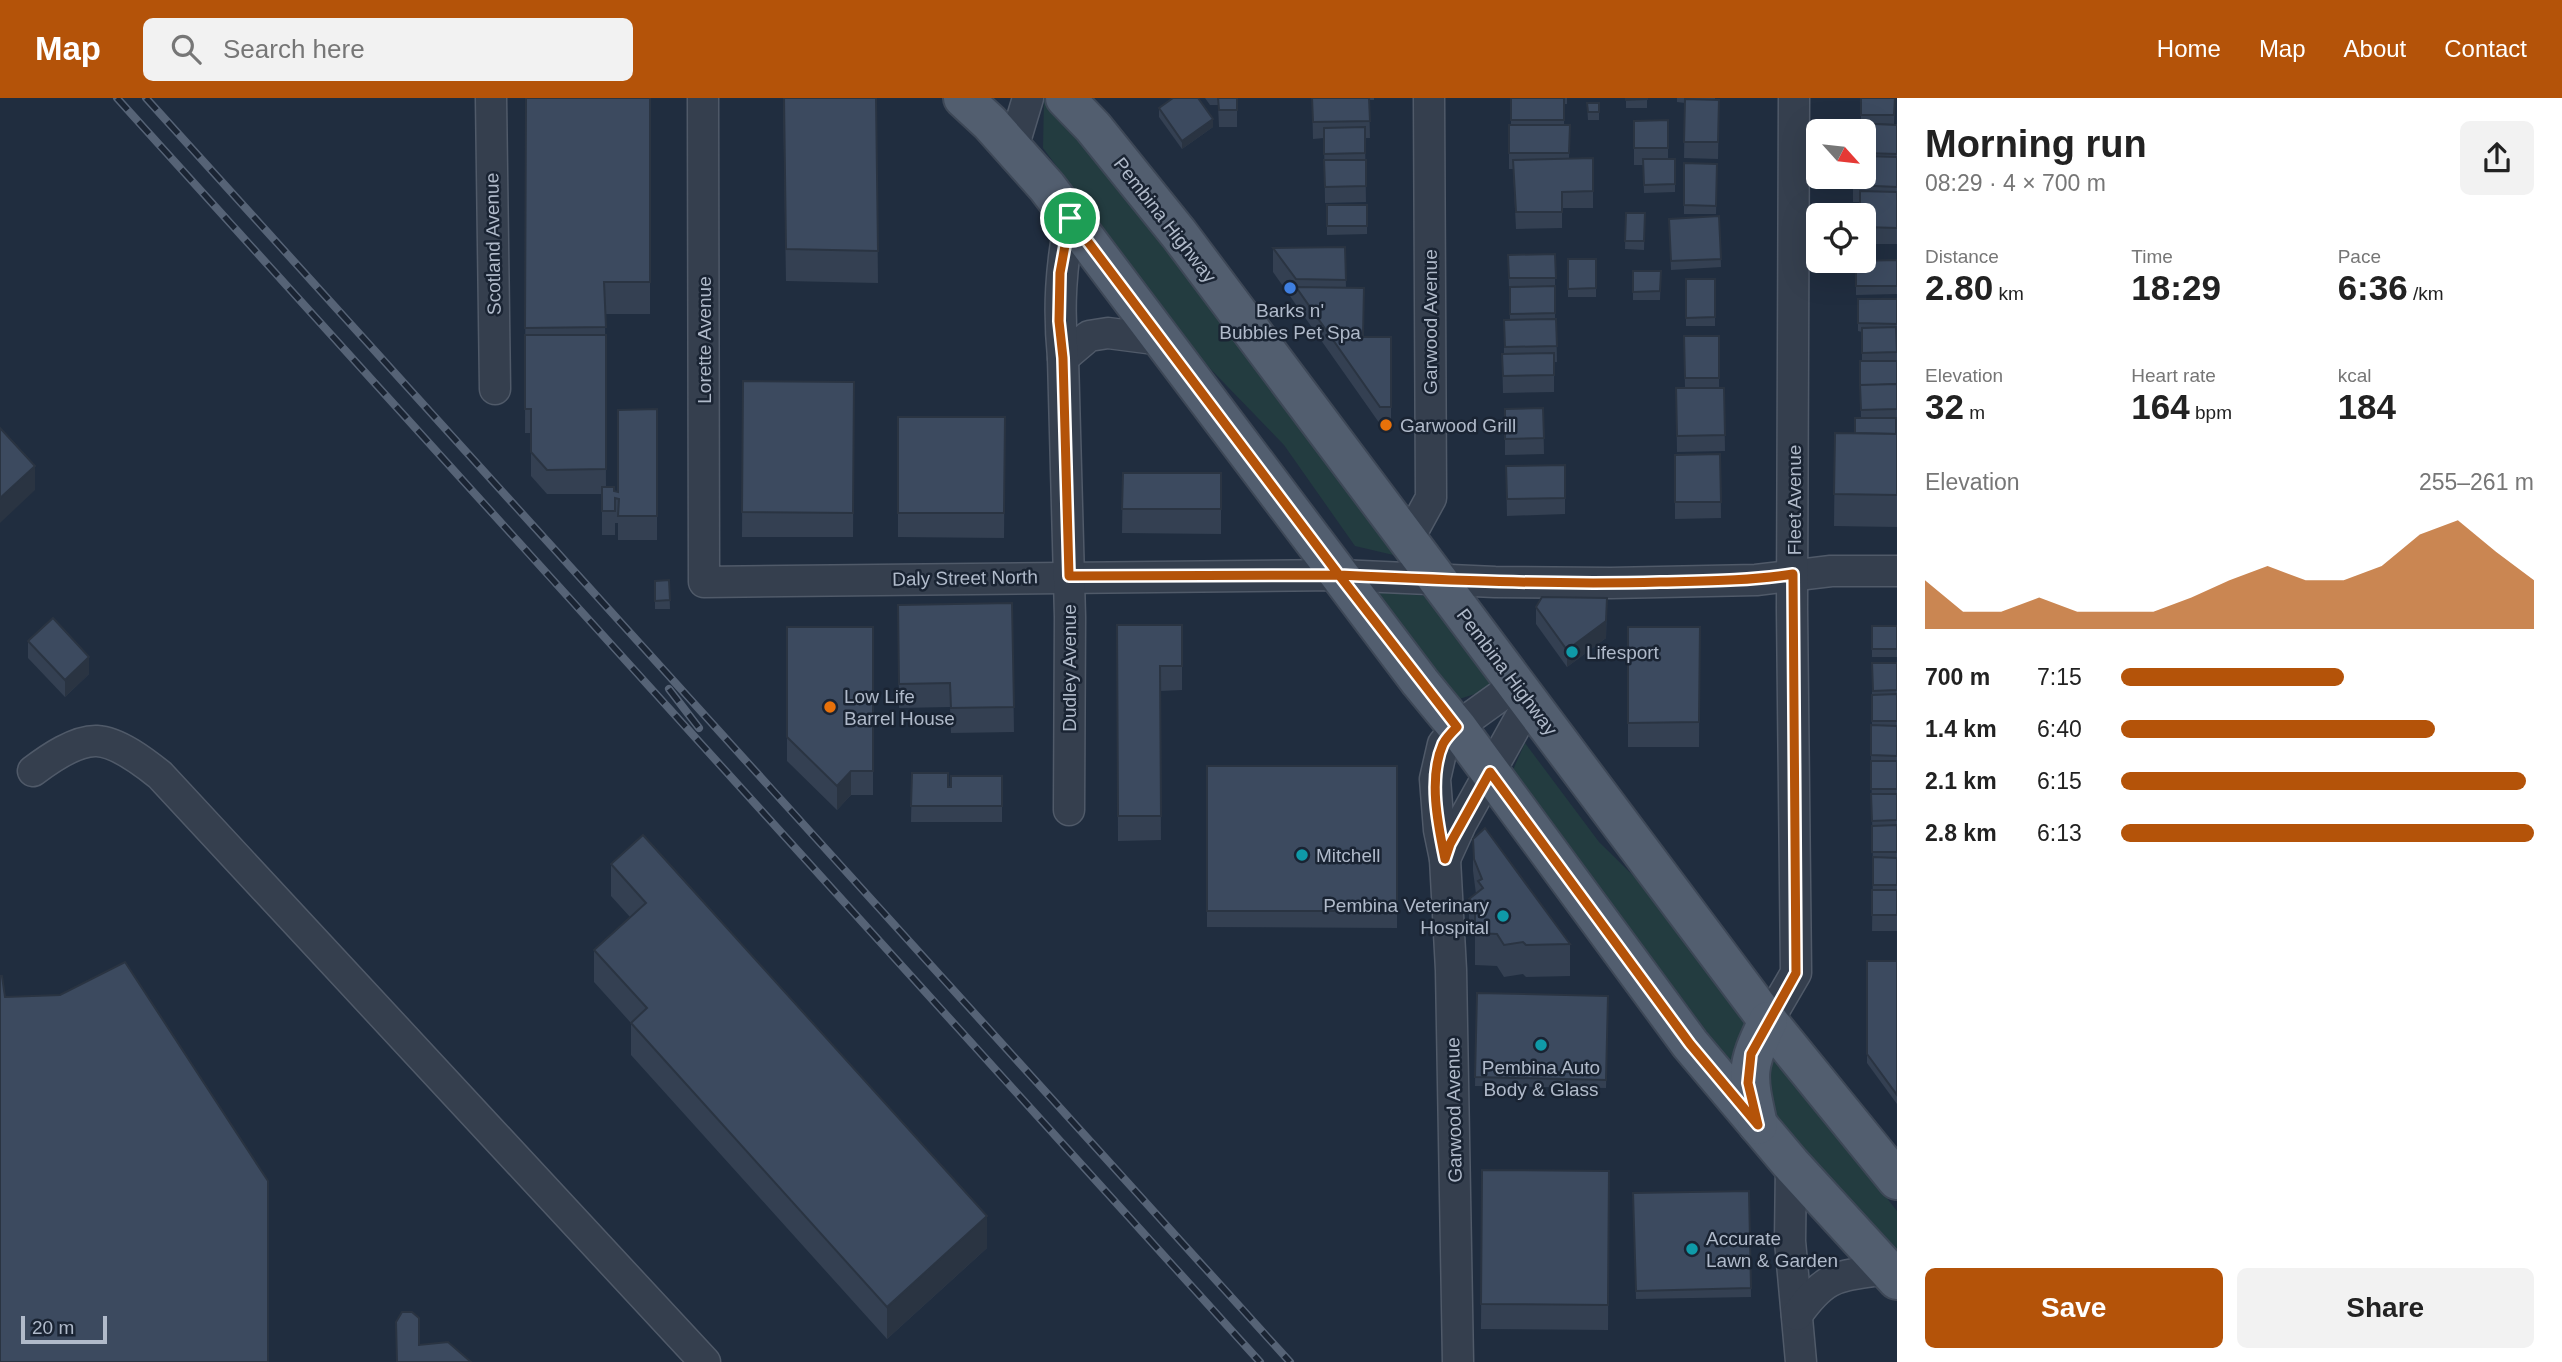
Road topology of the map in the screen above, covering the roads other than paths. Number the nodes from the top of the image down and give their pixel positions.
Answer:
1 (491, 98) edge
2 (703, 98) edge
3 (963, 98) edge
4 (1028, 98) edge
5 (1065, 98) edge
6 (1429, 98) edge
7 (1794, 98) edge
8 (1013, 148) junction
9 (1070, 218) junction
10 (1162, 340) junction
11 (1063, 358) junction
12 (495, 389) dead end
13 (1408, 540) junction
14 (1897, 570) edge
15 (1793, 574) junction
16 (1339, 575) junction
17 (1069, 576) junction
18 (1438, 580) junction
19 (704, 582) joint
20 (1523, 693) junction
21 (1457, 727) junction
22 (33, 771) dead end
23 (1490, 772) junction
24 (1069, 810) dead end
25 (1445, 859) junction
26 (1769, 1021) junction
27 (1758, 1125) junction
28 (1791, 1164) junction
29 (1897, 1180) edge
30 (1892, 1274) edge
31 (1797, 1315) junction
32 (705, 1362) edge
33 (1458, 1362) edge
34 (1801, 1362) edge

1 - 12 street, Scotland Avenue
2 - 19 street, Lorette Avenue
3 - 8 main road
4 - 8 street
5 - 13 main road, Pembina Highway
6 - 13 street, Garwood Avenue
7 - 15 street, Fleet Avenue
8 - 9 main road
9 - 10 main road
9 - 11 street, Dudley Avenue
10 - 11 street
10 - 16 main road
11 - 17 street, Dudley Avenue
13 - 18 main road, Pembina Highway
14 - 15 street, Daly Street North
15 - 18 street, Daly Street North
15 - 26 street, Fleet Avenue
16 - 17 street, Daly Street North
16 - 18 street, Daly Street North
16 - 21 main road
17 - 19 street, Daly Street North
17 - 24 street, Dudley Avenue
18 - 20 main road, Pembina Highway
20 - 21 street, Garwood Avenue
20 - 23 street, Garwood Avenue
20 - 26 main road, Pembina Highway
21 - 23 main road
21 - 25 street, Garwood Avenue
22 - 32 street
23 - 25 street, Garwood Avenue
23 - 27 main road
25 - 33 street, Garwood Avenue
26 - 27 main road
26 - 29 main road, Pembina Highway
27 - 28 main road
28 - 30 main road
28 - 31 street
30 - 31 street
31 - 34 street

